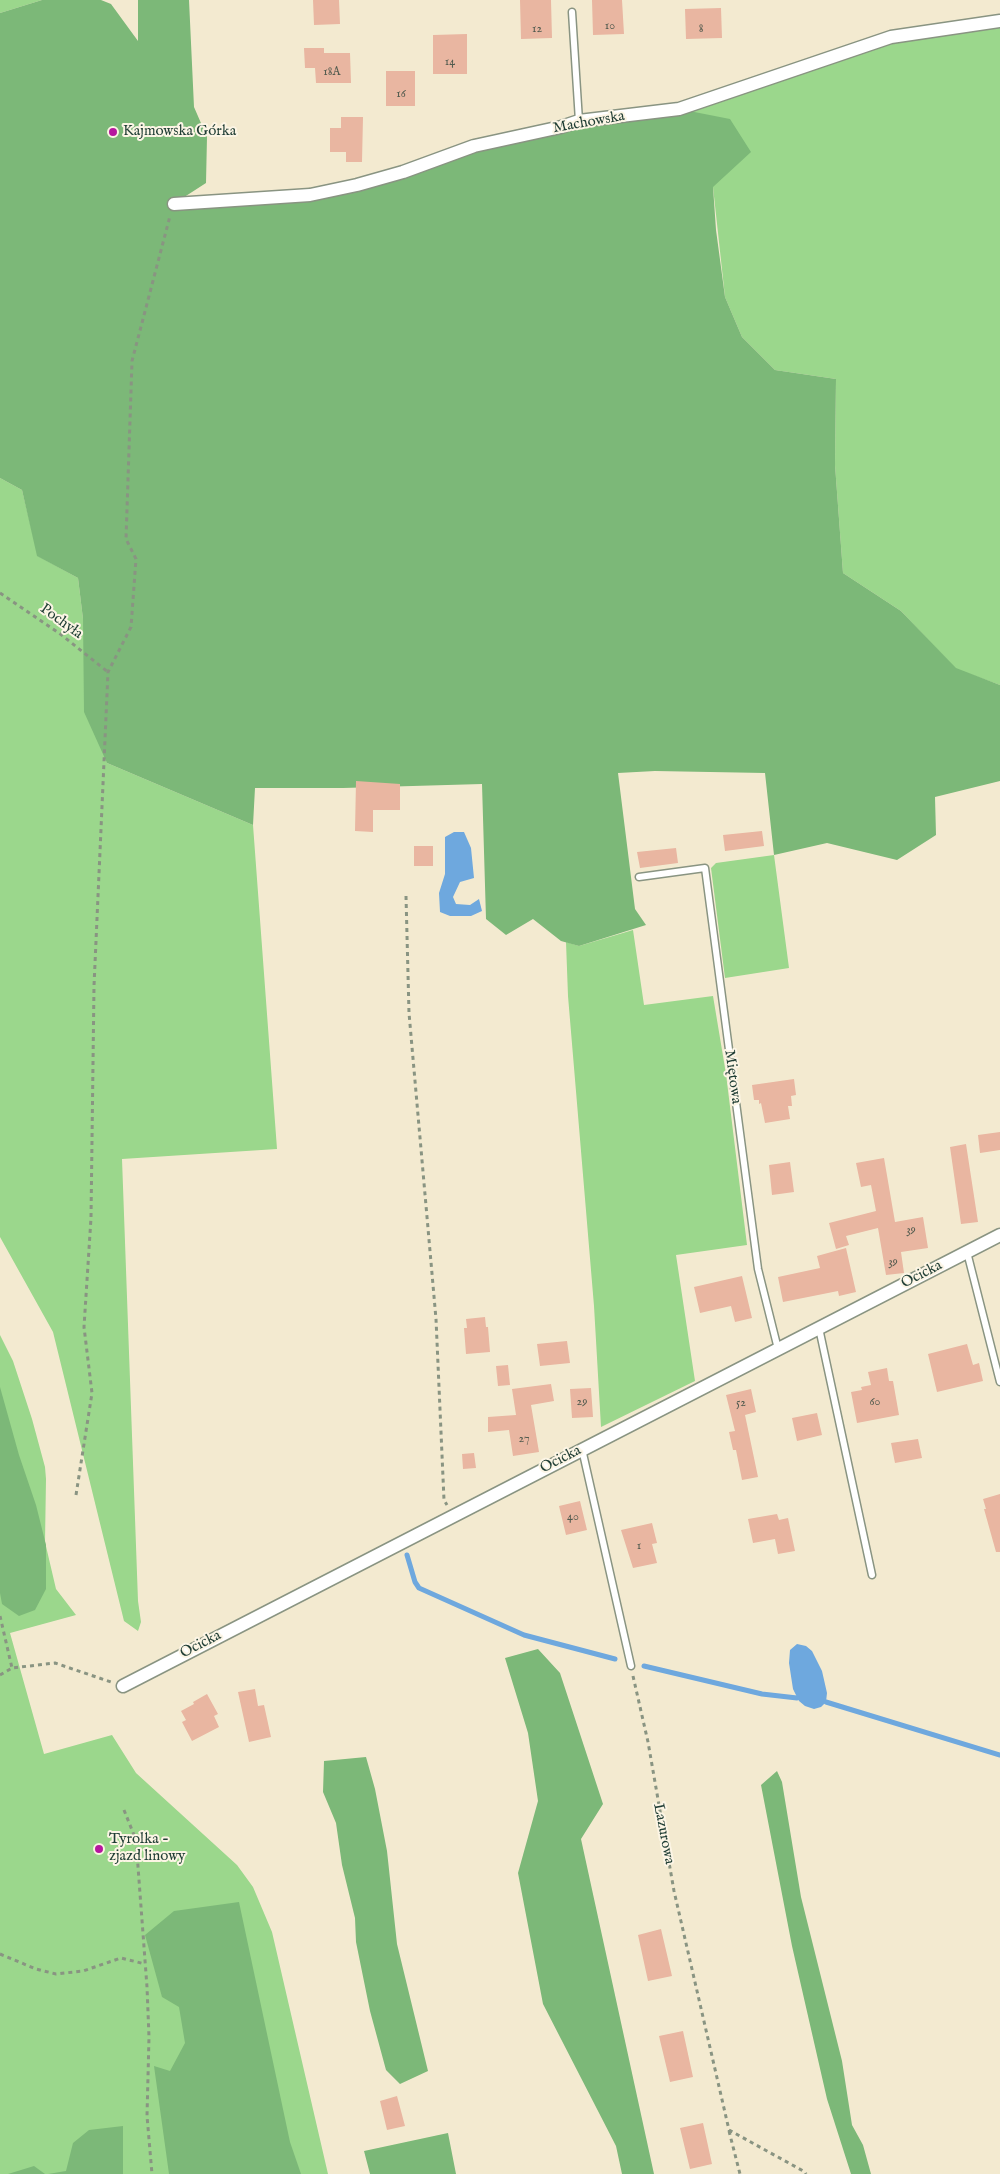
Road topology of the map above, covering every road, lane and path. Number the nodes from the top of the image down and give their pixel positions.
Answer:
1 (572, 12) dead end
2 (1000, 21) edge
3 (579, 121) junction
4 (174, 204) joint
5 (0, 593) edge
6 (108, 672) junction
7 (640, 877) dead end
8 (406, 896) dead end
9 (1000, 1235) edge
10 (967, 1252) junction
11 (819, 1328) junction
12 (778, 1349) junction
13 (1000, 1382) edge
14 (582, 1449) junction
15 (76, 1495) dead end
16 (453, 1515) junction
17 (872, 1575) dead end
18 (0, 1616) edge
19 (631, 1666) joint
20 (12, 1668) junction
21 (0, 1675) edge
22 (123, 1686) joint
23 (124, 1810) dead end
24 (0, 1954) edge
25 (145, 1964) junction
26 (729, 2130) junction
27 (152, 2174) edge
28 (740, 2174) edge
29 (806, 2174) edge

1 - 3 lane
2 - 3 street, Machowska
3 - 4 street, Machowska
4 - 6 path
5 - 6 path, Pochyła
6 - 15 path
7 - 12 lane, Miętowa
8 - 16 path
9 - 10 street, Ocicka
10 - 11 street, Ocicka
10 - 13 lane
11 - 12 street, Ocicka
11 - 17 lane
12 - 14 street, Ocicka
14 - 16 street, Ocicka
14 - 19 lane
16 - 22 street, Ocicka
18 - 20 path
19 - 26 path, Lazurowa
20 - 21 path
20 - 22 path
23 - 25 path
24 - 25 path
25 - 27 path
26 - 28 path, Lazurowa
26 - 29 path

